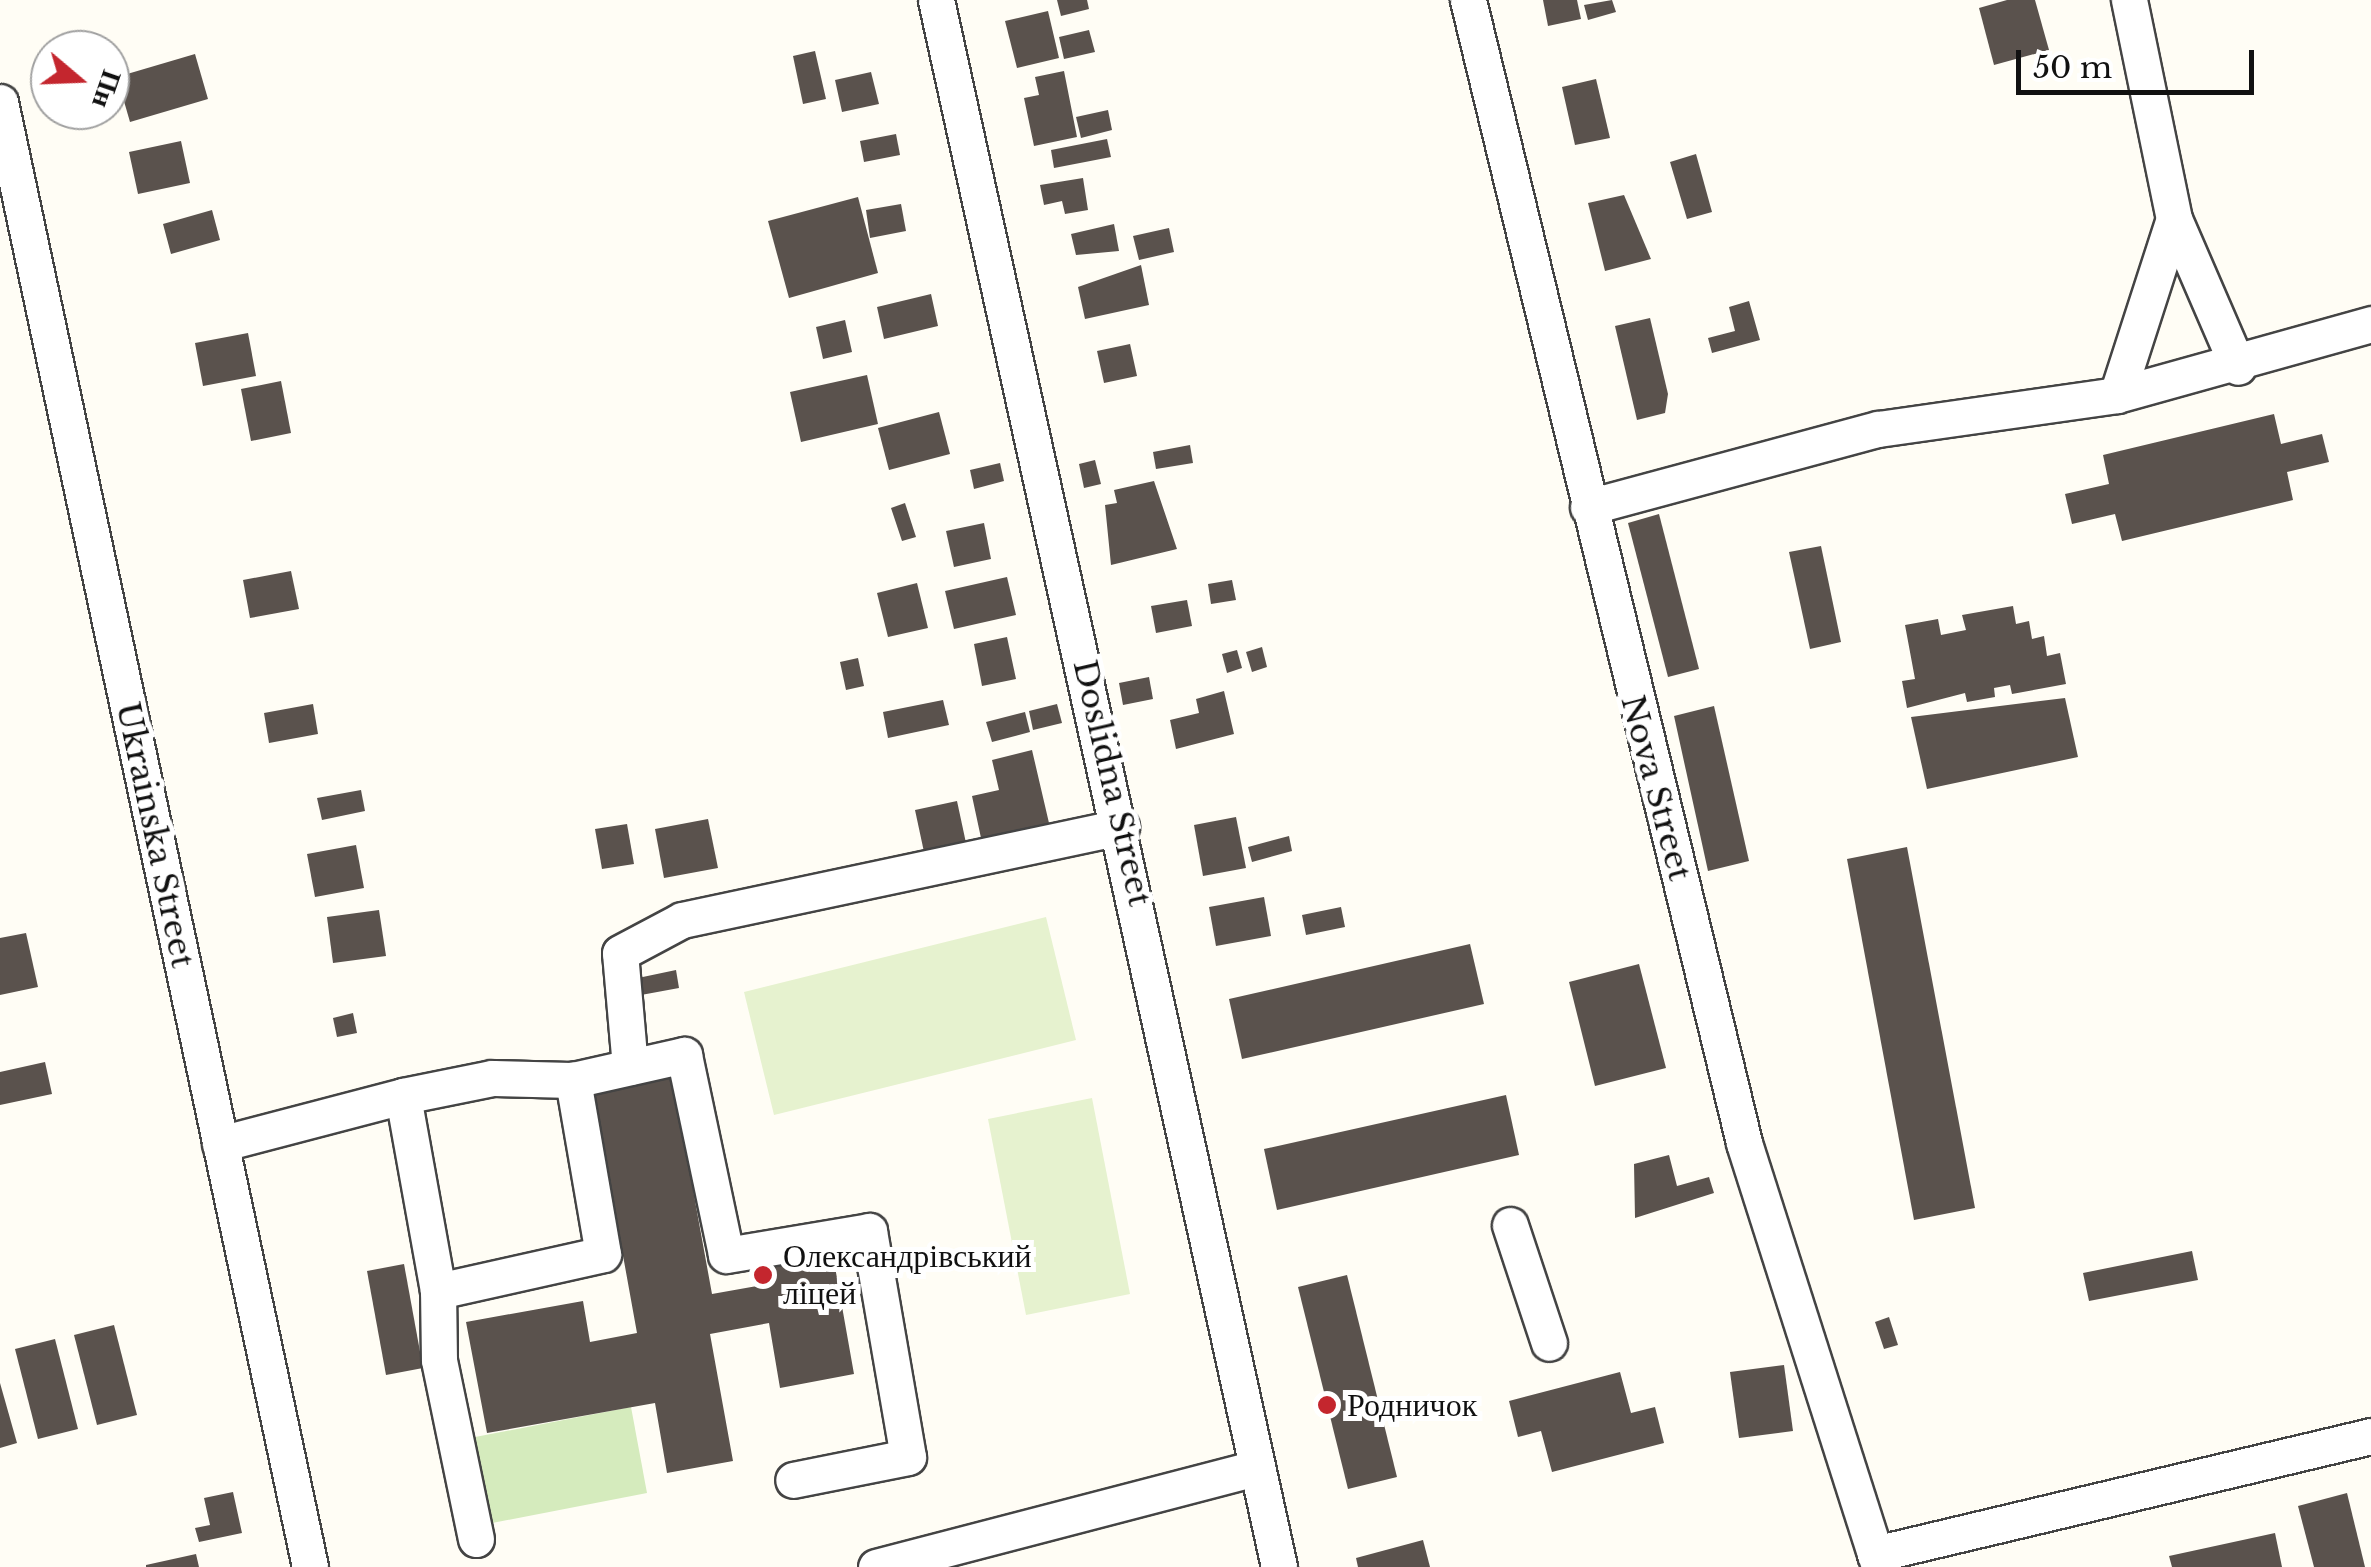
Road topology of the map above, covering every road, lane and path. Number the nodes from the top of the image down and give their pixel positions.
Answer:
1 (936, 0) edge
2 (1468, 0) edge
3 (2128, 0) edge
4 (0, 102) edge
5 (2174, 219) junction
6 (2371, 324) edge
7 (2238, 367) junction
8 (2117, 395) junction
9 (1588, 507) junction
10 (1121, 827) junction
11 (630, 1067) junction
12 (573, 1080) junction
13 (403, 1096) junction
14 (220, 1144) junction
15 (1510, 1226) dead end
16 (438, 1292) junction
17 (1548, 1343) dead end
18 (2371, 1436) edge
19 (1257, 1468) junction
20 (793, 1480) dead end
21 (476, 1539) dead end
22 (1877, 1560) edge
23 (310, 1567) edge
24 (876, 1567) edge
25 (1279, 1567) edge

1 - 10 street, Doslidna Street
2 - 9 street, Nova Street
3 - 5 street
4 - 14 street, Ukrainska Street
5 - 7 street
5 - 8 street
6 - 7 street
7 - 8 street
8 - 9 street
9 - 22 street, Nova Street
10 - 11 street
10 - 19 street, Doslidna Street
11 - 12 street
11 - 20 street
12 - 13 street
12 - 16 street
13 - 14 street
13 - 16 street
14 - 23 street, Ukrainska Street
15 - 17 street
16 - 21 street
18 - 22 street
19 - 24 street
19 - 25 street, Doslidna Street

